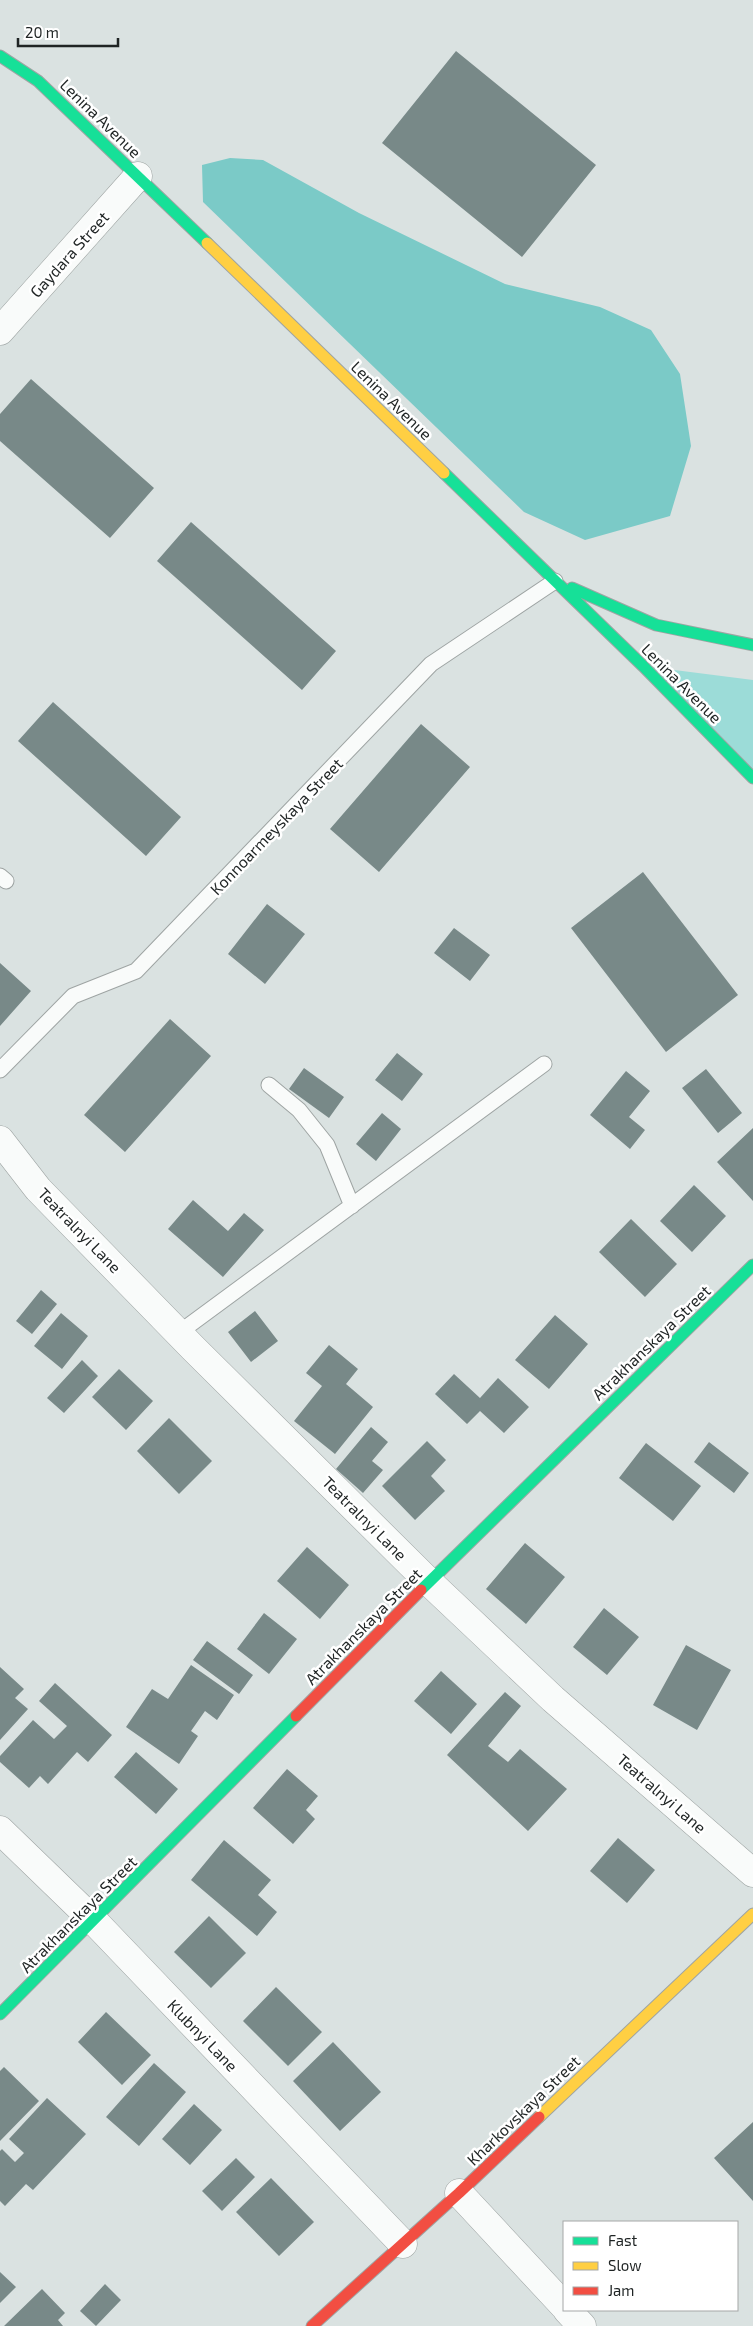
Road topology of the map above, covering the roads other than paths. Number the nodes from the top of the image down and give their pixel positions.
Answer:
1 (0, 56) edge
2 (138, 176) junction
3 (0, 331) edge
4 (555, 581) junction
5 (753, 645) edge
6 (753, 778) edge
7 (544, 1064) dead end
8 (0, 1070) edge
9 (268, 1085) dead end
10 (0, 1140) edge
11 (352, 1206) junction
12 (753, 1265) edge
13 (180, 1332) junction
14 (429, 1582) junction
15 (0, 1830) edge
16 (753, 1873) edge
17 (753, 1914) edge
18 (94, 1921) junction
19 (0, 2014) edge
20 (459, 2193) junction
21 (403, 2244) junction
22 (563, 2305) edge
23 (568, 2311) edge
24 (312, 2326) edge
25 (582, 2326) edge

1 - 2 main road, Lenina Avenue
2 - 3 street, Gaydara Street
2 - 4 main road, Lenina Avenue
4 - 5 main road
4 - 6 main road, Lenina Avenue
4 - 8 lane, Konnoarmeyskaya Street
7 - 11 lane
9 - 11 lane
10 - 13 street, Teatralnyi Lane
11 - 13 lane
12 - 14 main road, Atrakhanskaya Street
13 - 14 street, Teatralnyi Lane
14 - 16 street, Teatralnyi Lane
14 - 18 main road, Atrakhanskaya Street
15 - 18 street, Klubnyi Lane
17 - 20 main road, Kharkovskaya Street
18 - 19 main road, Atrakhanskaya Street
18 - 21 street, Klubnyi Lane
20 - 21 main road, Kharkovskaya Street
20 - 22 street
21 - 24 main road, Kharkovskaya Street
23 - 25 street

